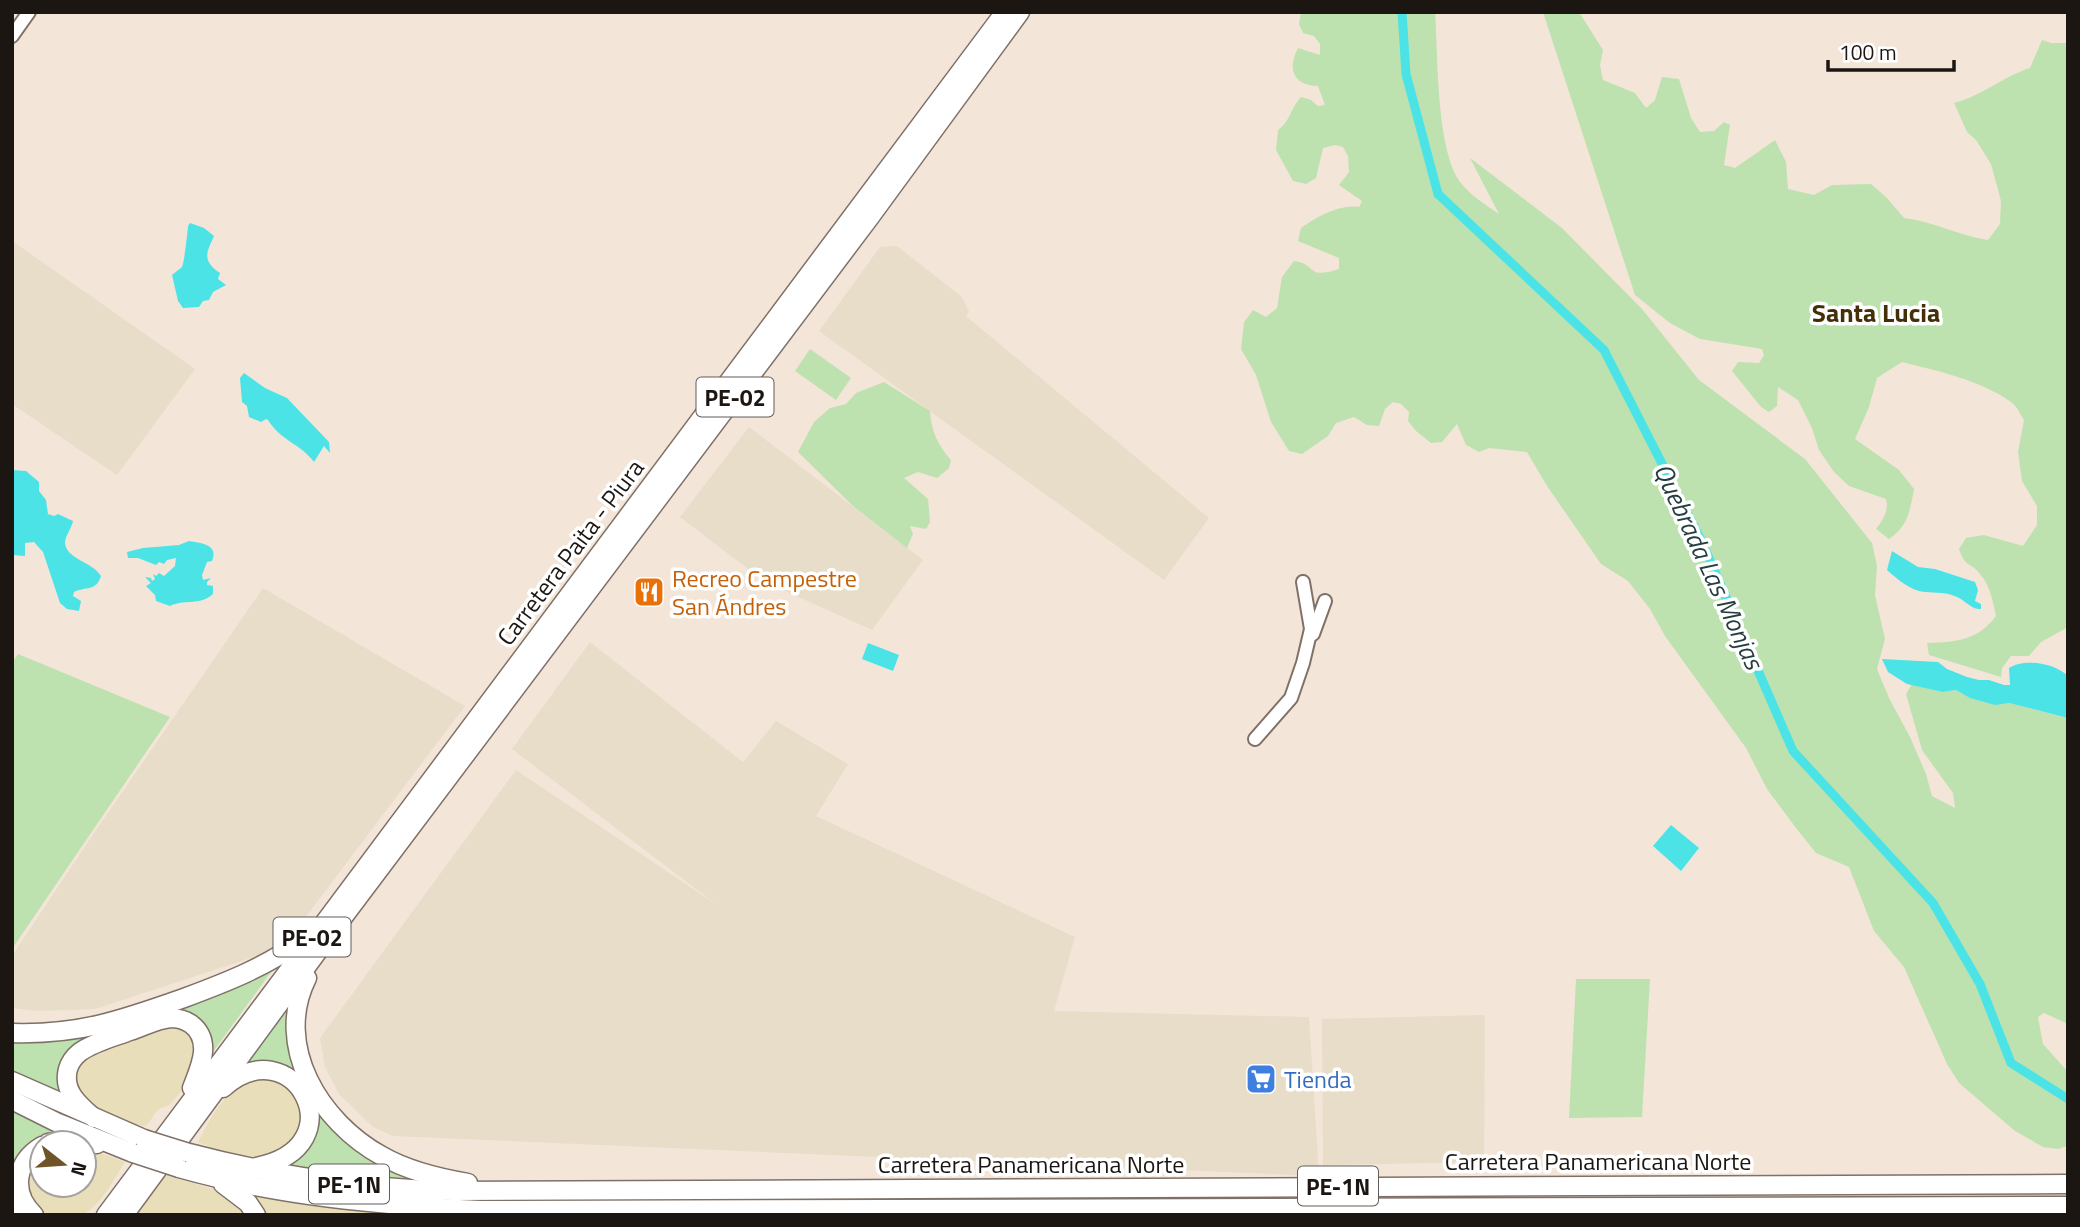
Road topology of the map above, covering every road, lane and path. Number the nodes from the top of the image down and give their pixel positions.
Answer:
1 (29, 12) edge
2 (1004, 12) edge
3 (1020, 12) edge
4 (12, 36) edge
5 (1303, 582) dead end
6 (1325, 601) dead end
7 (1309, 644) junction
8 (1255, 739) dead end
9 (322, 935) junction
10 (12, 1033) edge
11 (12, 1081) edge
12 (12, 1100) edge
13 (195, 1106) junction
14 (94, 1118) junction
15 (98, 1145) edge
16 (112, 1146) junction
17 (138, 1146) junction
18 (28, 1158) edge
19 (247, 1168) junction
20 (214, 1178) junction
21 (2068, 1185) edge
22 (1427, 1186) junction
23 (891, 1189) junction
24 (513, 1191) junction
25 (121, 1206) edge
26 (1873, 1206) junction
27 (2068, 1206) edge
28 (1428, 1207) junction
29 (12, 1208) edge
30 (891, 1208) junction
31 (480, 1210) junction
32 (2049, 1210) edge
33 (1556, 1211) edge
34 (14, 1215) edge
35 (34, 1215) edge
36 (92, 1215) edge
37 (106, 1215) edge
38 (256, 1215) edge
39 (450, 1215) edge
40 (1853, 1215) edge

1 - 4 street
2 - 9 highway, Carretera Paita - Piura / PE-02
3 - 9 highway, Carretera Paita - Piura / PE-02
5 - 7 street
6 - 7 street
7 - 8 street
9 - 10 highway
9 - 13 highway, Carretera Paita - Piura / PE-02
9 - 24 highway
11 - 14 highway, Carretera Panamericana Norte / PE-1N
12 - 16 highway, Carretera Panamericana Norte / PE-1N
13 - 14 highway
13 - 19 highway
13 - 25 highway, PE-02
13 - 25 highway, Carretera Paita - Piura / PE-02
14 - 17 highway, Carretera Panamericana Norte / PE-1N
15 - 16 highway
16 - 17 highway, Carretera Panamericana Norte / PE-1N
17 - 19 highway, Carretera Panamericana Norte / PE-1N, bridge
17 - 20 highway, Carretera Panamericana Norte / PE-1N, bridge
18 - 35 highway
19 - 24 highway, Carretera Panamericana Norte / PE-1N
20 - 31 highway, Carretera Panamericana Norte / PE-1N
20 - 38 highway
21 - 22 highway, Carretera Panamericana Norte / PE-1N
22 - 23 highway, Carretera Panamericana Norte / PE-1N
22 - 28 highway
23 - 24 highway, Carretera Panamericana Norte / PE-1N
23 - 30 highway
25 - 36 highway
25 - 37 highway, PE-02
26 - 32 highway, Carretera Panamericana Norte / PE-1N
26 - 33 highway, Carretera Panamericana Norte / PE-1N
26 - 40 highway
27 - 32 highway, Carretera Panamericana Norte / PE-1N
28 - 30 highway, Carretera Panamericana Norte / PE-1N
28 - 33 highway, Carretera Panamericana Norte / PE-1N
29 - 34 highway
30 - 31 highway, Carretera Panamericana Norte / PE-1N
31 - 39 highway

